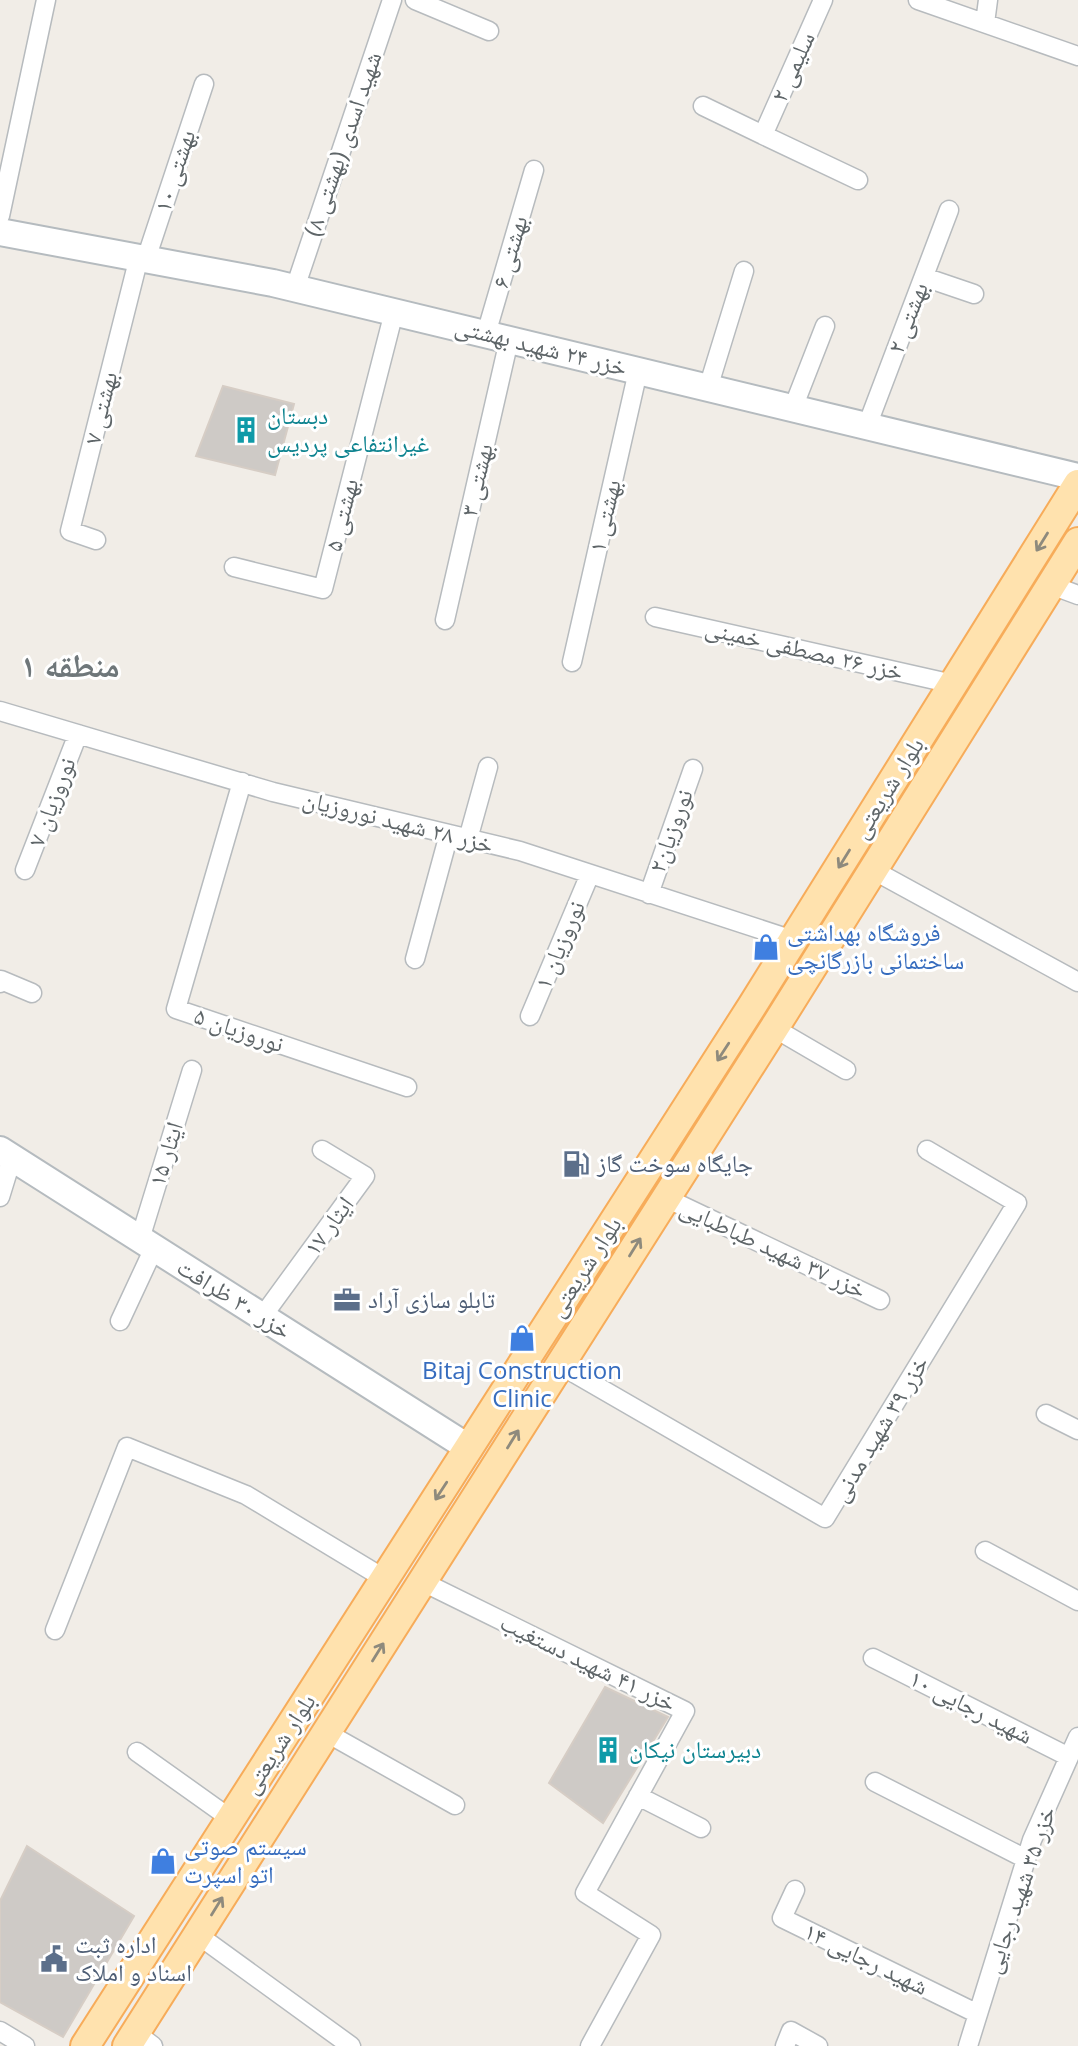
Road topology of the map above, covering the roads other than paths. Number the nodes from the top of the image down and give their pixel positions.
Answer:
1 (46, 0) edge
2 (392, 0) edge
3 (415, 0) edge
4 (823, 0) edge
5 (919, 0) edge
6 (988, 0) edge
7 (985, 23) junction
8 (489, 31) dead end
9 (1078, 56) edge
10 (204, 84) dead end
11 (703, 106) dead end
12 (763, 135) junction
13 (534, 170) dead end
14 (858, 180) dead end
15 (949, 210) dead end
16 (0, 216) edge
17 (0, 232) edge
18 (142, 258) junction
19 (744, 271) dead end
20 (923, 277) junction
21 (295, 288) junction
22 (974, 294) dead end
23 (394, 312) junction
24 (825, 326) dead end
25 (498, 337) junction
26 (638, 371) junction
27 (708, 388) junction
28 (793, 408) junction
29 (867, 426) junction
30 (1078, 477) edge
31 (1078, 484) edge
32 (96, 540) dead end
33 (1078, 542) edge
34 (234, 566) dead end
35 (1051, 586) junction
36 (1078, 595) edge
37 (655, 617) dead end
38 (445, 620) dead end
39 (572, 662) dead end
40 (953, 684) junction
41 (0, 711) edge
42 (78, 734) junction
43 (488, 767) dead end
44 (694, 769) dead end
45 (242, 782) junction
46 (449, 834) junction
47 (468, 839) junction
48 (25, 870) dead end
49 (873, 870) junction
50 (590, 874) junction
51 (649, 894) junction
52 (793, 940) junction
53 (415, 959) dead end
54 (1078, 982) edge
55 (0, 983) edge
56 (32, 993) dead end
57 (530, 1016) dead end
58 (774, 1028) junction
59 (192, 1070) dead end
60 (846, 1070) dead end
61 (407, 1087) dead end
62 (322, 1150) dead end
63 (927, 1150) dead end
64 (6, 1154) edge
65 (0, 1197) edge
66 (666, 1198) junction
67 (147, 1243) junction
68 (880, 1300) dead end
69 (262, 1317) junction
70 (120, 1321) dead end
71 (560, 1365) junction
72 (1046, 1414) dead end
73 (1078, 1430) edge
74 (469, 1448) junction
75 (985, 1551) dead end
76 (385, 1579) junction
77 (423, 1582) junction
78 (1078, 1601) edge
79 (55, 1630) dead end
80 (873, 1658) dead end
81 (331, 1663) junction
82 (359, 1682) junction
83 (327, 1733) junction
84 (1078, 1737) edge
85 (137, 1752) dead end
86 (1069, 1757) junction
87 (875, 1782) dead end
88 (638, 1796) junction
89 (455, 1805) dead end
90 (230, 1819) junction
91 (701, 1828) dead end
92 (1026, 1859) junction
93 (795, 1889) dead end
94 (198, 1935) junction
95 (978, 2014) junction
96 (0, 2031) edge
97 (139, 2042) edge
98 (25, 2046) edge
99 (85, 2046) edge
100 (351, 2046) edge
101 (590, 2046) edge
102 (785, 2046) edge
103 (818, 2046) edge
104 (968, 2046) edge

1 - 16 street
2 - 21 street, شهید اسدی (بهشتی ۸)
3 - 8 street
4 - 12 street, سلیمی ۲
5 - 7 street
6 - 7 street
7 - 9 street
10 - 18 street, بهشتی ۱۰
11 - 12 street
12 - 14 street
13 - 25 street, بهشتی ۶
15 - 20 street, بهشتی ۲
17 - 18 street, خزر ۲۴ شهید بهشتی
18 - 21 street, خزر ۲۴ شهید بهشتی
18 - 32 street, بهشتی ۷
19 - 27 street
20 - 22 street
20 - 29 street, بهشتی ۲
21 - 23 street, خزر ۲۴ شهید بهشتی
23 - 25 street, خزر ۲۴ شهید بهشتی
23 - 34 street, بهشتی ۵
24 - 28 street
25 - 26 street, خزر ۲۴ شهید بهشتی
25 - 38 street, بهشتی ۳
26 - 27 street, خزر ۲۴ شهید بهشتی
26 - 39 street, بهشتی ۱
27 - 28 street, خزر ۲۴ شهید بهشتی
28 - 29 street, خزر ۲۴ شهید بهشتی
29 - 30 street, خزر ۲۴ شهید بهشتی
31 -> 40 main road, بلوار شریعتی
33 - 35 main road, بلوار شریعتی
35 - 36 street
35 - 49 main road, بلوار شریعتی
37 - 40 street, خزر ۲۶ مصطفی خمینی
40 -> 52 main road, بلوار شریعتی
41 - 42 street, خزر ۲۸ شهید نوروزیان
42 - 45 street, خزر ۲۸ شهید نوروزیان
42 - 48 street, نوروزیان ۷
43 - 47 street
44 - 51 street, نوروزیان۲
45 - 46 street, خزر ۲۸ شهید نوروزیان
45 - 61 street, نوروزیان ۵
46 - 47 street, خزر ۲۸ شهید نوروزیان
46 - 53 street
47 - 50 street, خزر ۲۸ شهید نوروزیان
49 - 54 street
49 - 58 main road, بلوار شریعتی
50 - 51 street, خزر ۲۸ شهید نوروزیان
50 - 57 street, نوروزیان ۱
51 - 52 street, خزر ۲۸ شهید نوروزیان
52 -> 74 main road, بلوار شریعتی
55 - 56 street
58 - 60 street
58 - 66 main road, بلوار شریعتی
59 - 67 street, ایثار ۱۵
62 - 69 street, ایثار ۱۷
63 - 71 street, خزر ۳۹ شهید مدنی
64 - 65 street
64 - 67 street, خزر ۳۰ ظرافت
66 - 68 street, خزر ۳۷ شهید طباطبایی
71 -> 66 main road, بلوار شریعتی
67 - 69 street, خزر ۳۰ ظرافت
67 - 70 street, ایثار ۱۵
69 - 74 street, خزر ۳۰ ظرافت
77 -> 71 main road, بلوار شریعتی
72 - 73 street
74 -> 76 main road, بلوار شریعتی
75 - 78 street
76 - 79 street
76 - 81 main road, بلوار شریعتی
82 -> 77 main road, بلوار شریعتی
77 - 88 street, خزر ۴۱ شهید دستغیب
80 - 86 street, شهید رجایی ۱۰
81 - 82 main road
81 - 90 main road, بلوار شریعتی
82 - 83 main road, بلوار شریعتی
83 - 89 street
94 -> 83 main road, بلوار شریعتی
84 - 86 street, خزر ۳۵ شهید رجایی
85 - 90 street
86 - 92 street, خزر ۳۵ شهید رجایی
87 - 92 street
88 - 91 street
88 - 101 street, خزر ۴۱ شهید دستغیب
90 - 99 main road, بلوار شریعتی
92 - 95 street, خزر ۳۵ شهید رجایی
93 - 95 street, شهید رجایی ۱۴
94 - 97 main road, بلوار شریعتی
94 - 100 street
95 - 104 street, خزر ۳۵ شهید رجایی
96 - 98 street
102 - 103 street

